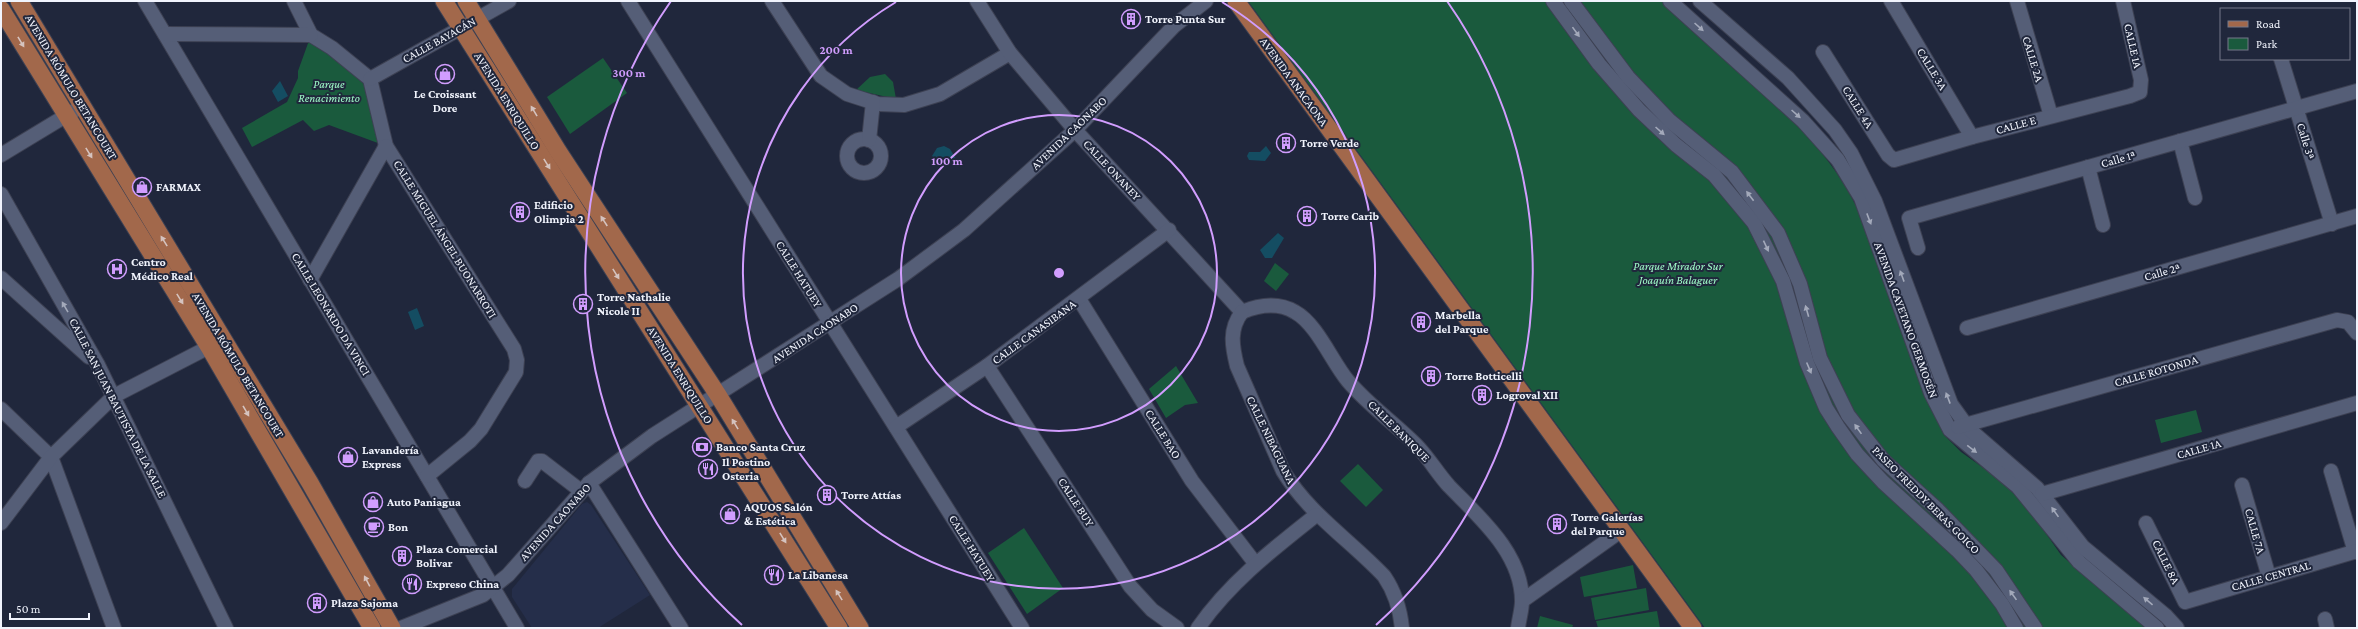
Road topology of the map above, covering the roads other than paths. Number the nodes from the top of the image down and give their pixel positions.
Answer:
1 (19, 1) edge
2 (145, 1) edge
3 (294, 1) edge
4 (444, 1) edge
5 (466, 1) edge
6 (509, 1) edge
7 (628, 1) edge
8 (772, 1) edge
9 (977, 1) edge
10 (1206, 1) edge
11 (1236, 1) edge
12 (1553, 1) edge
13 (1571, 1) edge
14 (1670, 1) edge
15 (1700, 1) edge
16 (1891, 1) edge
17 (2017, 1) edge
18 (2123, 1) edge
19 (1, 8) edge
20 (477, 18) junction
21 (461, 28) junction
22 (165, 34) junction
23 (311, 35) junction
24 (1823, 52) dead end
25 (1010, 53) junction
26 (2281, 60) edge
27 (370, 79) junction
28 (2357, 91) edge
29 (2140, 92) joint
30 (873, 102) junction
31 (82, 106) junction
32 (2296, 108) junction
33 (66, 116) junction
34 (2051, 116) junction
35 (1074, 130) junction
36 (1972, 136) junction
37 (870, 140) dead end
38 (2180, 141) junction
39 (386, 146) junction
40 (1, 155) edge
41 (1894, 160) joint
42 (2088, 167) junction
43 (1, 194) edge
44 (2195, 198) dead end
45 (2357, 216) edge
46 (2332, 224) junction
47 (2103, 225) dead end
48 (1169, 230) junction
49 (1918, 248) dead end
50 (1, 278) edge
51 (310, 280) junction
52 (1079, 300) junction
53 (1242, 312) junction
54 (829, 323) junction
55 (1967, 328) dead end
56 (2357, 333) edge
57 (209, 347) junction
58 (98, 365) junction
59 (988, 366) junction
60 (718, 395) junction
61 (114, 396) junction
62 (2357, 403) edge
63 (700, 406) junction
64 (1, 409) edge
65 (1965, 425) junction
66 (896, 427) junction
67 (1950, 430) junction
68 (52, 457) junction
69 (301, 469) junction
70 (2331, 471) dead end
71 (427, 476) junction
72 (286, 479) junction
73 (525, 481) dead end
74 (2242, 485) dead end
75 (585, 487) junction
76 (2042, 494) junction
77 (1316, 515) junction
78 (1, 523) edge
79 (2146, 523) dead end
80 (1622, 530) junction
81 (2356, 552) edge
82 (1255, 563) junction
83 (810, 565) junction
84 (2269, 577) junction
85 (494, 587) junction
86 (1522, 601) junction
87 (2185, 602) joint
88 (114, 628) edge
89 (226, 628) edge
90 (372, 628) edge
91 (392, 628) edge
92 (401, 628) edge
93 (517, 628) edge
94 (681, 628) edge
95 (839, 628) edge
96 (860, 628) edge
97 (1022, 628) edge
98 (1177, 628) edge
99 (1198, 628) edge
100 (1402, 628) edge
101 (1518, 628) edge
102 (1693, 628) edge
103 (2016, 628) edge
104 (2034, 628) edge
105 (2157, 628) edge
106 (2177, 628) edge

1 - 31 main road, AVENIDA RÓMULO BETANCOURT
2 - 22 street, CALLE LEONARDO DA VINCI
3 - 23 street
4 - 21 main road, AVENIDA ENRIQUILLO
5 - 20 main road, AVENIDA ENRIQUILLO
6 - 20 street, CALLE BAYACÁN
7 - 54 street, CALLE HATUEY
8 - 30 street
9 - 25 street, CALLE ONANEY
10 - 35 street, AVENIDA CAONABO
11 - 80 main road, AVENIDA ANACAONA
12 -> 103 street, PASEO FREDDY BERAS GOICO
104 -> 13 street, PASEO FREDDY BERAS GOICO
14 -> 67 street, AVENIDA CAYETANO GERMOSÉN
65 -> 15 street, AVENIDA CAYETANO GERMOSÉN
16 - 36 street, CALLE 3A
17 - 34 street, CALLE 2A
18 - 29 street, CALLE 1A
19 -> 33 main road, AVENIDA RÓMULO BETANCOURT
20 - 21 street, CALLE BAYACÁN
60 -> 20 main road, AVENIDA ENRIQUILLO
21 - 27 street, CALLE BAYACÁN
21 -> 63 main road, AVENIDA ENRIQUILLO
22 - 23 street
22 - 51 street, CALLE LEONARDO DA VINCI
23 - 27 street
24 - 41 street, CALLE 4A
25 - 30 street
25 - 35 street, CALLE ONANEY
26 - 32 street, Calle 3ª
27 - 39 street, CALLE MIGUEL ÁNGEL BUONARROTI
28 - 32 street, Calle 1ª
29 - 34 street, CALLE E
30 - 37 street
31 - 33 street
69 -> 31 main road, AVENIDA RÓMULO BETANCOURT
32 - 38 street, Calle 1ª
32 - 46 street, Calle 3ª
33 - 40 street
33 -> 57 main road, AVENIDA RÓMULO BETANCOURT
34 - 36 street, CALLE E
35 - 48 street, CALLE ONANEY
35 - 54 street, AVENIDA CAONABO
36 - 41 street, CALLE E
38 - 42 street, Calle 1ª
38 - 44 street
39 - 51 street
39 - 71 street, CALLE MIGUEL ÁNGEL BUONARROTI
42 - 47 street
42 - 49 street, Calle 1ª
58 -> 43 street, CALLE SAN JUAN BAUTISTA DE LA SALLE
45 - 46 street, Calle 2ª
46 - 55 street, Calle 2ª
48 - 52 street, CALLE CANASIBANA
48 - 53 street, CALLE ONANEY
50 - 58 street
51 - 71 street, CALLE LEONARDO DA VINCI
52 - 59 street, CALLE CANASIBANA
52 - 82 street, CALLE BAO
53 - 77 street, CALLE NIBAGUANA
53 - 86 street, CALLE BANIQUE
54 - 60 street, AVENIDA CAONABO
54 - 66 street, CALLE HATUEY
56 - 65 street, CALLE ROTONDA
57 - 61 street
57 -> 72 main road, AVENIDA RÓMULO BETANCOURT
58 - 61 street, CALLE SAN JUAN BAUTISTA DE LA SALLE
59 - 66 street, CALLE CANASIBANA
59 - 98 street, CALLE BUY
60 - 63 street, AVENIDA CAONABO
83 -> 60 main road, AVENIDA ENRIQUILLO
61 - 68 street
61 - 89 street, CALLE SAN JUAN BAUTISTA DE LA SALLE
62 - 76 street, CALLE 1A
63 - 75 street, AVENIDA CAONABO
63 -> 83 main road, AVENIDA ENRIQUILLO
64 - 68 street
65 - 67 street, CALLE ROTONDA
65 - 76 street, AVENIDA CAYETANO GERMOSÉN
66 - 97 street, CALLE HATUEY
67 -> 105 street, AVENIDA CAYETANO GERMOSÉN
68 - 78 street
68 - 88 street
69 - 72 street
91 -> 69 main road, AVENIDA RÓMULO BETANCOURT
70 - 81 street
71 - 85 street, CALLE LEONARDO DA VINCI
72 - 90 main road, AVENIDA RÓMULO BETANCOURT
73 - 75 street
74 - 84 street, CALLE 7A
75 - 85 street, AVENIDA CAONABO
75 - 94 street
106 -> 76 street, AVENIDA CAYETANO GERMOSÉN
77 - 82 street
77 - 100 street, CALLE NIBAGUANA
79 - 87 street, CALLE 8A
80 - 86 street
80 - 102 main road, AVENIDA ANACAONA
81 - 84 street, CALLE CENTRAL
82 - 99 street
83 - 95 main road, AVENIDA ENRIQUILLO
96 -> 83 main road, AVENIDA ENRIQUILLO
84 - 87 street, CALLE CENTRAL
85 - 92 street, AVENIDA CAONABO
85 - 93 street, CALLE LEONARDO DA VINCI
86 - 101 street

